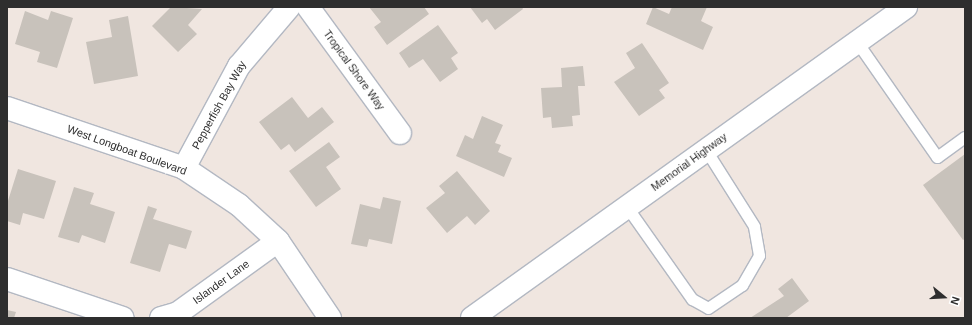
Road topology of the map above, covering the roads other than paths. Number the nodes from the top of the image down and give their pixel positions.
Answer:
1 (288, 7) edge
2 (308, 7) edge
3 (906, 7) edge
4 (857, 42) junction
5 (7, 108) edge
6 (400, 133) dead end
7 (965, 138) edge
8 (706, 150) junction
9 (184, 168) junction
10 (627, 206) junction
11 (278, 240) junction
12 (7, 279) edge
13 (123, 318) edge
14 (161, 318) edge
15 (330, 318) edge
16 (472, 318) edge

1 - 9 street, Pepperfish Bay Way
2 - 6 street, Tropical Shore Way
3 - 4 street, Memorial Highway
4 - 7 lane
4 - 8 street, Memorial Highway
5 - 9 street, West Longboat Boulevard
8 - 10 street, Memorial Highway
8 - 10 lane
9 - 11 street, West Longboat Boulevard
10 - 16 street, Memorial Highway
11 - 14 street, Islander Lane
11 - 15 street, West Longboat Boulevard
12 - 13 street

